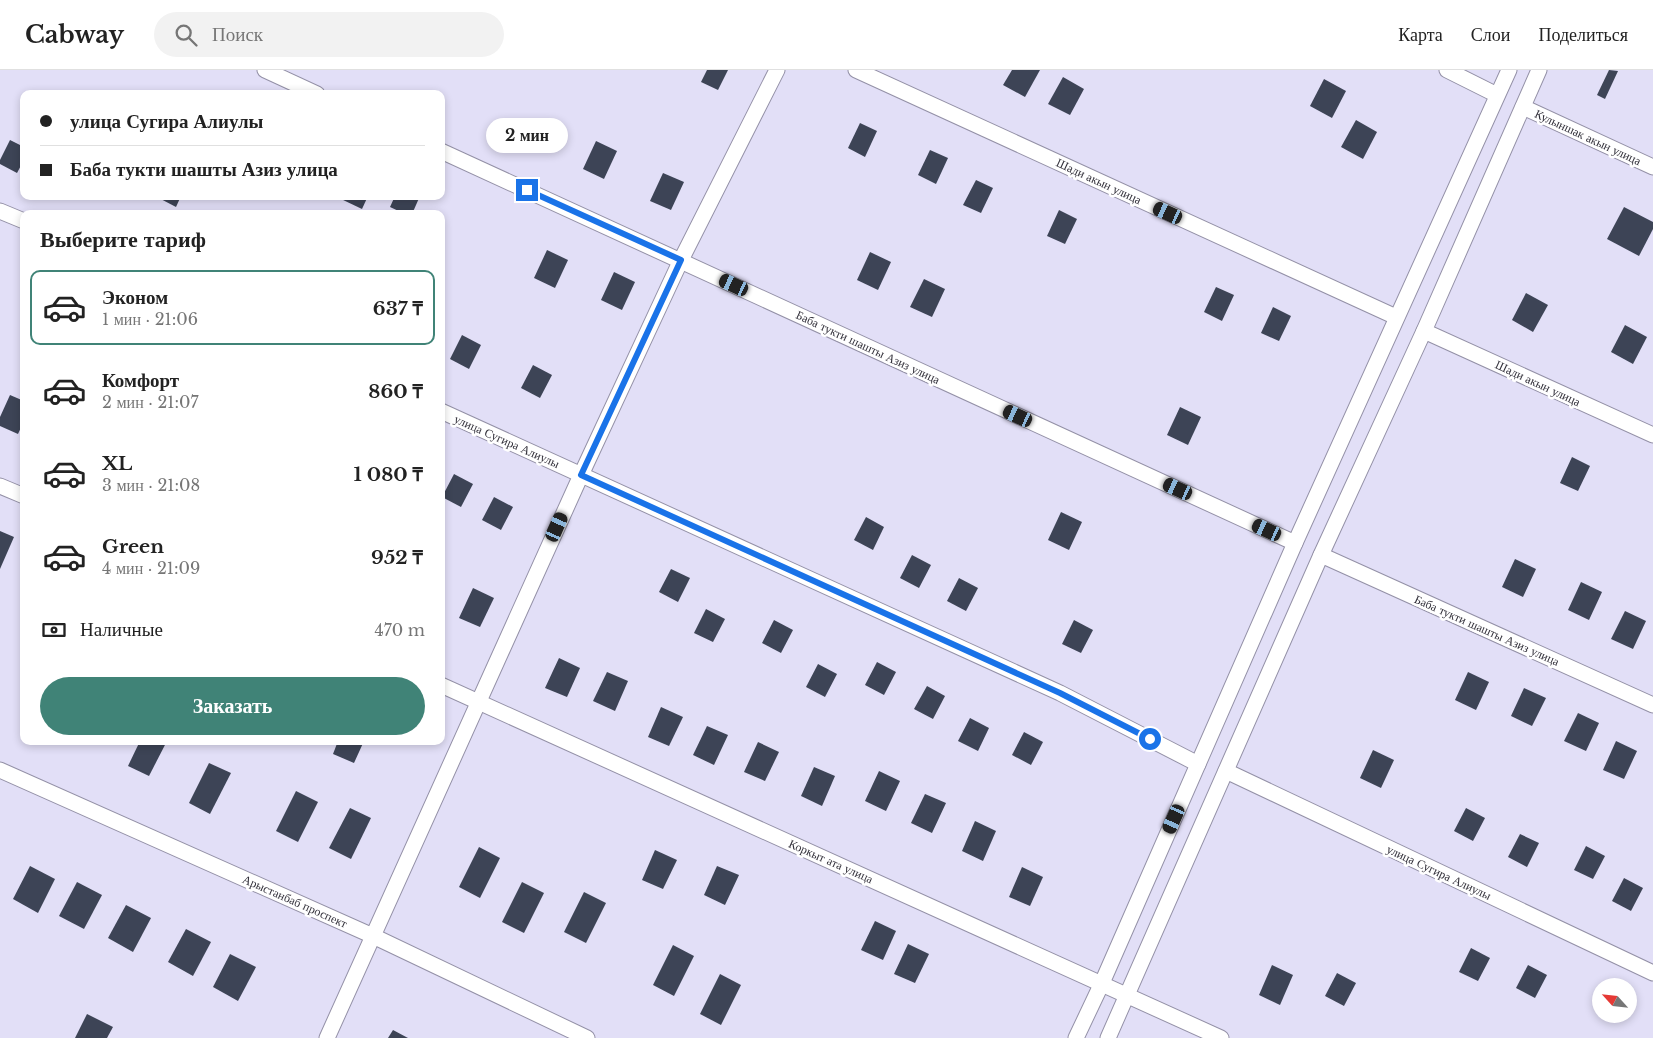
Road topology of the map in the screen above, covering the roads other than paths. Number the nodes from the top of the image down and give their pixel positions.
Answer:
1 (265, 70) edge
2 (777, 70) edge
3 (856, 70) edge
4 (1447, 70) edge
5 (1509, 70) edge
6 (1539, 70) edge
7 (308, 90) edge
8 (1498, 95) junction
9 (1523, 107) junction
10 (445, 153) edge
11 (1653, 167) edge
12 (0, 210) edge
13 (20, 219) edge
14 (681, 260) junction
15 (1396, 317) junction
16 (1424, 330) junction
17 (445, 413) edge
18 (1653, 435) edge
19 (581, 475) junction
20 (0, 486) edge
21 (20, 494) edge
22 (1295, 543) junction
23 (1321, 555) junction
24 (445, 687) edge
25 (478, 701) junction
26 (1653, 705) edge
27 (1198, 764) junction
28 (0, 770) edge
29 (1226, 771) junction
30 (373, 936) junction
31 (1653, 973) edge
32 (1102, 983) junction
33 (1127, 996) junction
34 (327, 1038) edge
35 (587, 1038) edge
36 (1076, 1038) edge
37 (1108, 1038) edge
38 (1220, 1038) edge

1 - 7 street
2 - 14 street
3 - 15 street, Шади акын улица
4 - 8 street
5 - 8 street
6 - 9 street
8 - 15 street
9 - 11 street, Кулыншак акын улица
9 - 16 street
10 - 14 street, Баба тукти шашты Азиз улица
12 - 13 street
14 - 19 street
14 - 22 street, Баба тукти шашты Азиз улица
15 - 22 street
16 - 18 street, Шади акын улица
16 - 23 street
17 - 19 street, улица Сугира Алиулы
19 - 25 street
19 - 27 street, улица Сугира Алиулы
20 - 21 street
22 - 27 street
23 - 26 street, Баба тукти шашты Азиз улица
23 - 29 street
24 - 25 street, Коркыт ата улица
25 - 30 street
25 - 32 street, Коркыт ата улица
27 - 32 street
28 - 30 street, Арыстанбаб проспект
29 - 31 street, улица Сугира Алиулы
29 - 33 street
30 - 34 street
30 - 35 street, Арыстанбаб проспект
32 - 33 street, Коркыт ата улица
32 - 36 street
33 - 37 street
33 - 38 street, Коркыт ата улица

